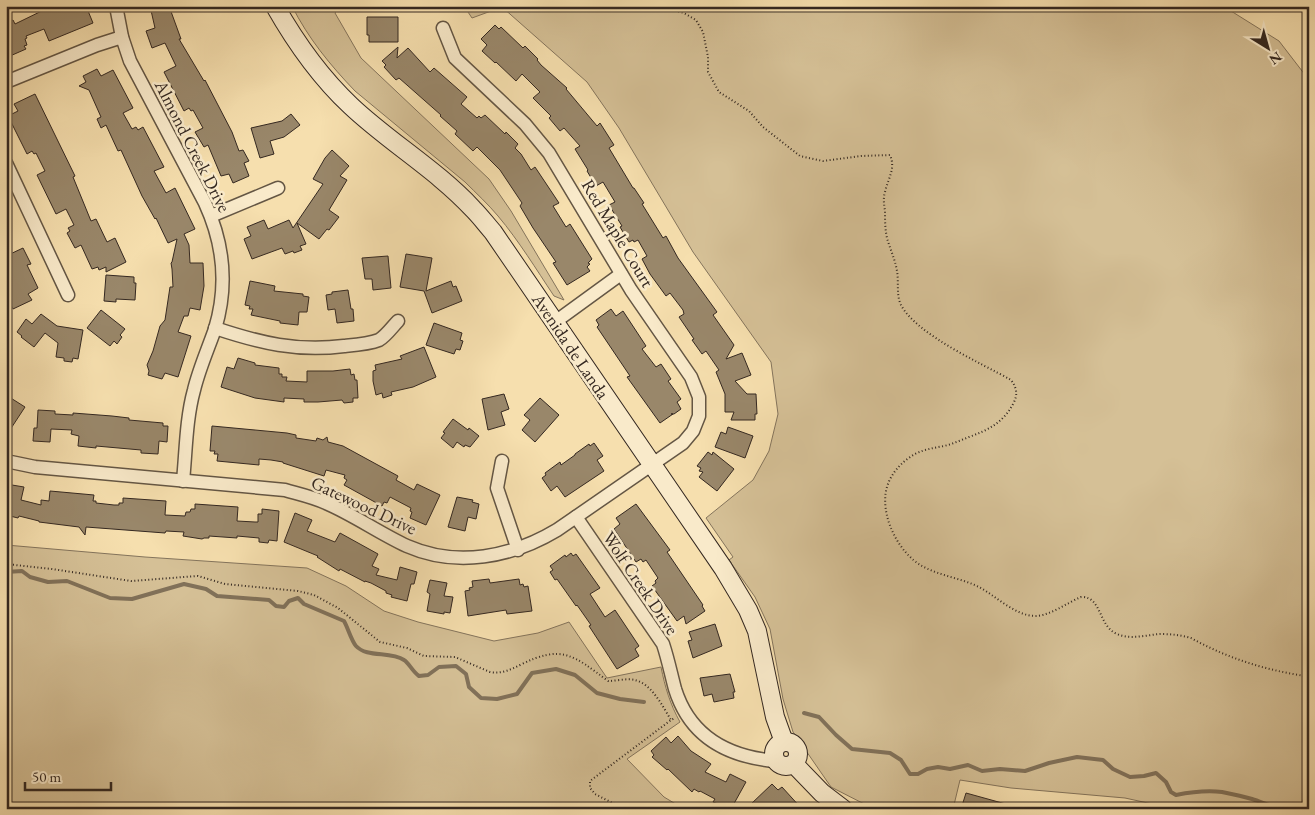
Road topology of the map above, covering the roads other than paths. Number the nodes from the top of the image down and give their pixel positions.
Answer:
1 (116, 6) edge
2 (275, 6) edge
3 (443, 28) dead end
4 (122, 37) junction
5 (6, 82) edge
6 (6, 163) edge
7 (278, 188) dead end
8 (211, 216) junction
9 (622, 274) junction
10 (68, 295) dead end
11 (398, 321) dead end
12 (554, 322) junction
13 (215, 328) junction
14 (6, 460) edge
15 (502, 461) dead end
16 (652, 465) junction
17 (183, 481) junction
18 (576, 517) junction
19 (518, 550) junction
20 (784, 742) junction
21 (776, 761) junction
22 (794, 764) junction
23 (843, 809) edge

1 - 4 street, Almond Creek Drive
2 - 12 street, Avenida de Landa
3 - 9 street, Red Maple Court
4 - 5 street
4 - 8 street, Almond Creek Drive
6 - 10 street
7 - 8 street
8 - 13 street, Almond Creek Drive
9 - 12 street
9 - 16 street, Red Maple Court
11 - 13 street
12 - 16 street, Avenida de Landa
13 - 17 street, Almond Creek Drive
14 - 17 street, Gatewood Drive
15 - 19 street
16 - 18 street, Gatewood Drive
16 - 20 street, Avenida de Landa
17 - 19 street, Gatewood Drive
18 - 19 street, Gatewood Drive
18 - 21 street, Wolf Creek Drive
20 - 21 street
20 - 22 street, Avenida de Landa
21 - 22 street
22 - 23 street

